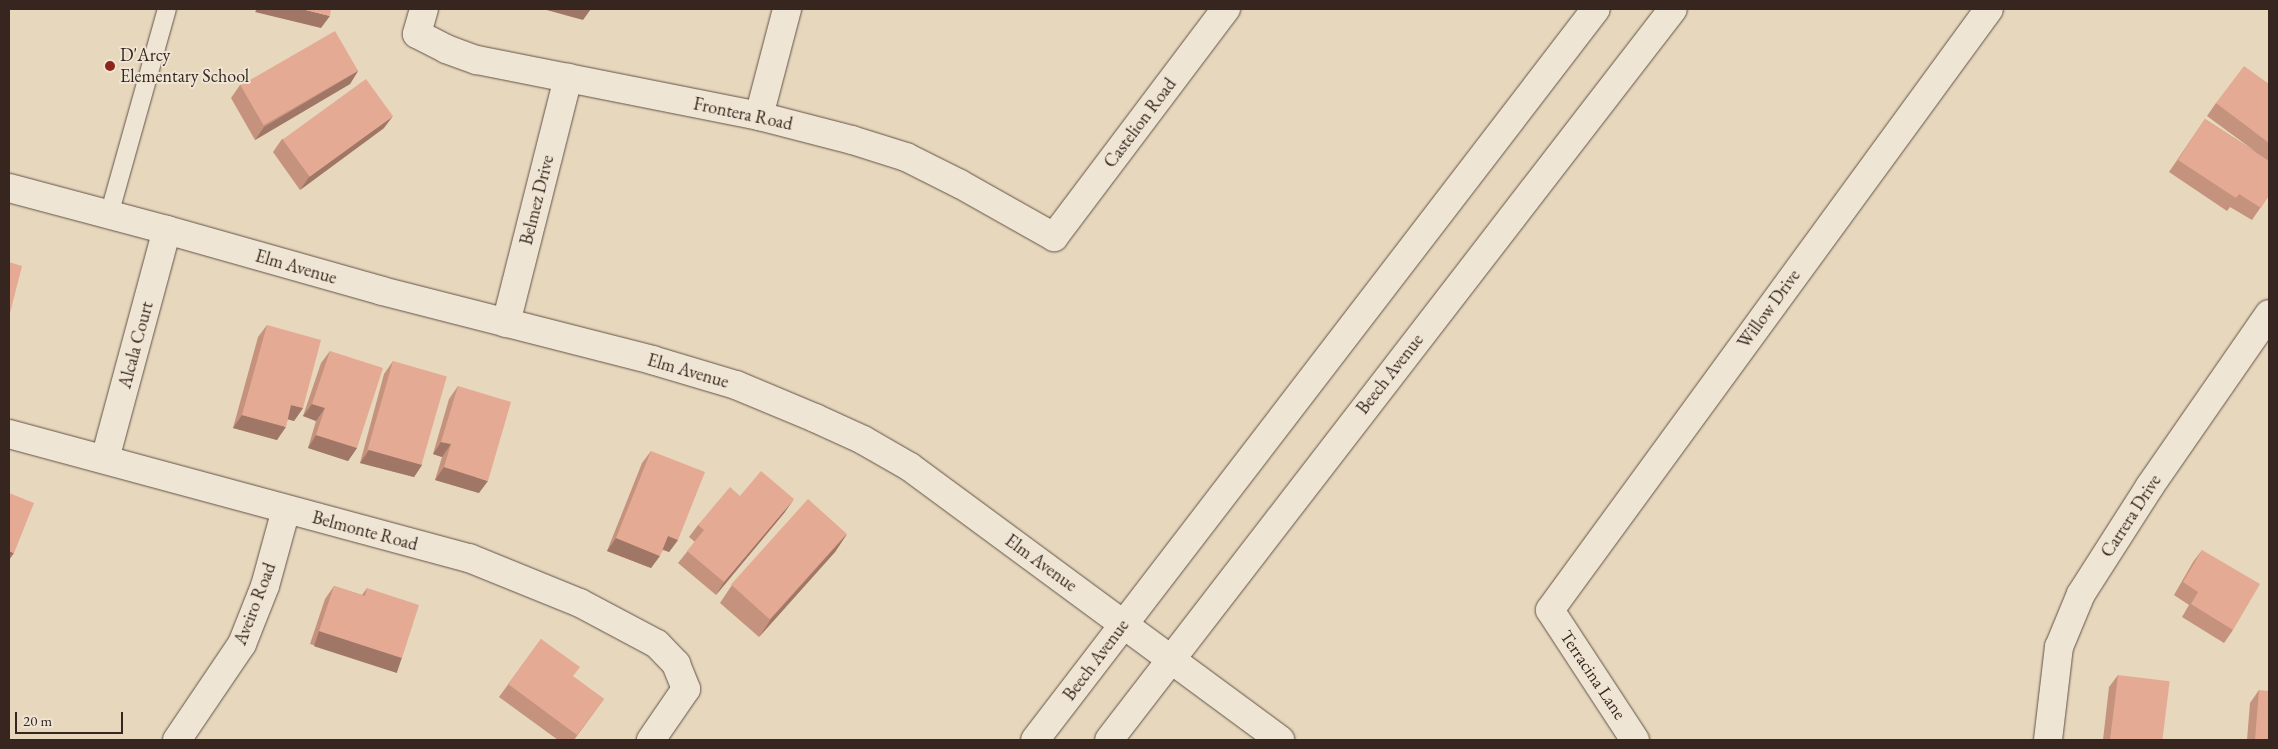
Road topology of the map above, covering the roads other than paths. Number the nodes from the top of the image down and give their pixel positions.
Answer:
1 (167, 9) edge
2 (787, 9) edge
3 (1226, 9) edge
4 (1596, 9) edge
5 (1673, 9) edge
6 (1989, 9) edge
7 (420, 22) edge
8 (568, 78) junction
9 (759, 116) junction
10 (9, 188) edge
11 (109, 215) junction
12 (167, 230) junction
13 (1054, 237) joint
14 (2269, 314) edge
15 (506, 323) junction
16 (9, 434) edge
17 (105, 459) junction
18 (286, 510) junction
19 (1550, 610) joint
20 (1122, 625) junction
21 (1171, 659) junction
22 (177, 740) edge
23 (651, 740) edge
24 (1035, 740) edge
25 (1109, 740) edge
26 (1280, 740) edge
27 (1635, 740) edge
28 (2048, 740) edge

1 - 11 lane
2 - 9 street
3 - 13 street, Castelion Road
4 - 20 street, Beech Avenue
5 - 21 street, Beech Avenue
6 - 19 street, Willow Drive
7 - 8 street, Frontera Road
8 - 9 street, Frontera Road
8 - 15 street, Belmez Drive
9 - 13 street, Frontera Road
10 - 11 street, Elm Avenue
11 - 12 street, Elm Avenue
12 - 15 street, Elm Avenue
12 - 17 street, Alcala Court
14 - 28 street, Carrera Drive
15 - 20 street, Elm Avenue
16 - 17 street, Belmonte Road
17 - 18 street, Belmonte Road
18 - 22 street, Aveiro Road
18 - 23 street, Belmonte Road
19 - 27 street, Terracina Lane
20 - 21 street, Elm Avenue
20 - 24 street, Beech Avenue
21 - 25 street, Beech Avenue
21 - 26 street, Elm Avenue

